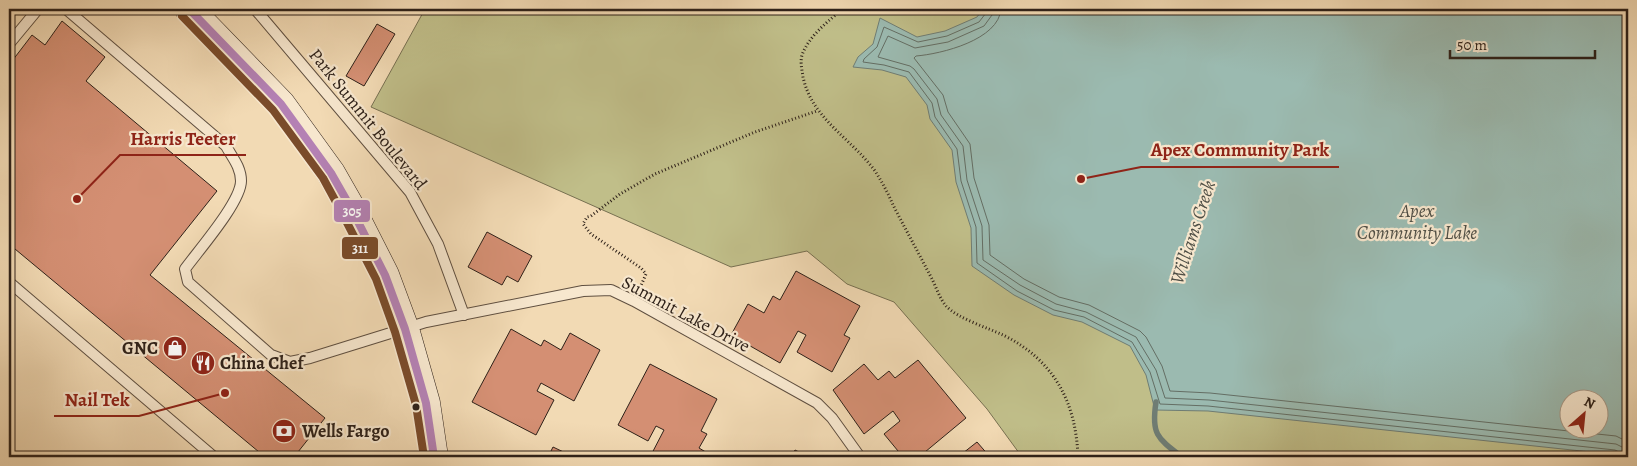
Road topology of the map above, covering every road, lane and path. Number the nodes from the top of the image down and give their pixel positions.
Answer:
1 (38, 9) edge
2 (66, 9) edge
3 (189, 9) edge
4 (255, 9) edge
5 (843, 9) edge
6 (9, 44) edge
7 (817, 110) junction
8 (9, 282) edge
9 (634, 301) junction
10 (464, 314) junction
11 (405, 328) junction
12 (214, 457) edge
13 (434, 457) edge
14 (860, 457) edge
15 (1078, 457) edge

1 - 6 lane
2 - 11 lane, Summit Lake Drive
3 - 11 street
4 - 10 lane, Park Summit Boulevard
5 - 7 path
7 - 9 path
7 - 15 path
8 - 12 lane
9 - 10 lane, Summit Lake Drive
9 - 14 lane, Summit Lake Drive
10 - 11 lane, Summit Lake Drive
11 - 13 street

